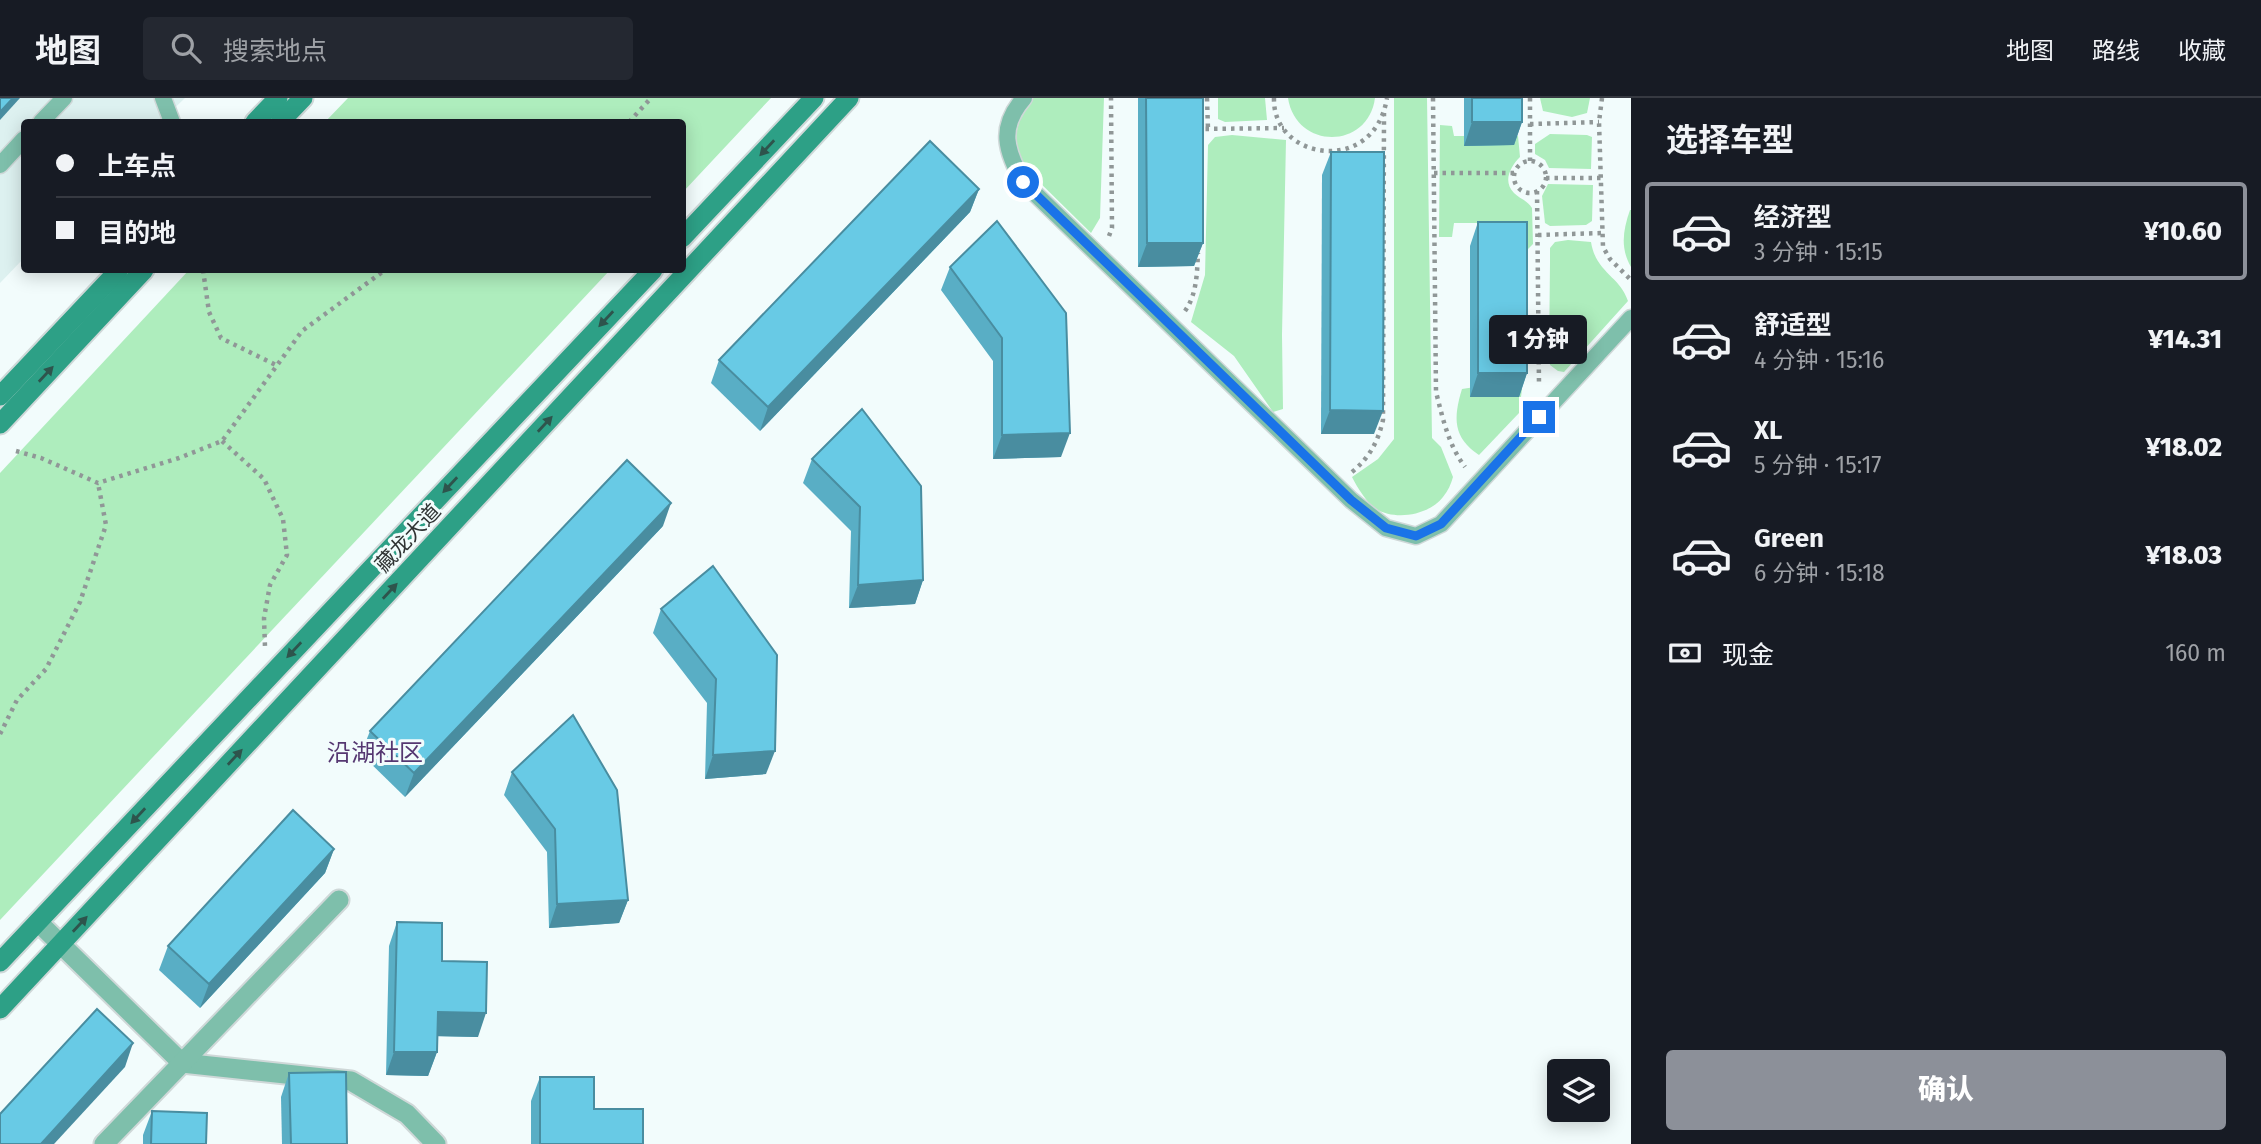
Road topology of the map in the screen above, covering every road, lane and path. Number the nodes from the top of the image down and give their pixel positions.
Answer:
1 (64, 98) edge
2 (163, 98) edge
3 (278, 98) edge
4 (303, 98) edge
5 (651, 98) edge
6 (814, 98) edge
7 (849, 98) edge
8 (1024, 98) edge
9 (1111, 98) edge
10 (1207, 98) edge
11 (1273, 98) edge
12 (1387, 98) edge
13 (1433, 98) edge
14 (1530, 98) edge
15 (1602, 98) edge
16 (1384, 113) junction
17 (44, 119) edge
18 (171, 119) edge
19 (258, 119) edge
20 (283, 119) edge
21 (632, 119) edge
22 (1599, 122) junction
23 (1530, 124) junction
24 (1284, 128) junction
25 (1208, 129) junction
26 (21, 142) edge
27 (1200, 143) edge
28 (1531, 161) junction
29 (0, 165) edge
30 (1434, 173) junction
31 (1514, 173) junction
32 (1546, 178) junction
33 (1601, 178) junction
34 (1537, 191) junction
35 (1602, 233) junction
36 (686, 234) edge
37 (1538, 235) junction
38 (1198, 252) edge
39 (1096, 253) junction
40 (115, 273) edge
41 (141, 273) edge
42 (203, 273) edge
43 (381, 273) edge
44 (650, 273) edge
45 (686, 273) edge
46 (686, 273) edge
47 (1631, 279) edge
48 (1631, 318) edge
49 (1173, 327) junction
50 (278, 366) junction
51 (0, 396) edge
52 (1539, 417) junction
53 (0, 424) edge
54 (222, 441) junction
55 (16, 451) dead end
56 (98, 483) junction
57 (1478, 484) junction
58 (1336, 485) junction
59 (265, 656) dead end
60 (1, 726) edge
61 (0, 734) edge
62 (339, 900) dead end
63 (38, 922) junction
64 (61, 944) junction
65 (0, 962) edge
66 (0, 1009) edge
67 (182, 1063) junction
68 (104, 1144) edge
69 (436, 1144) edge

1 - 17 lane
2 - 18 lane
3 - 19 main road
4 - 20 main road
5 - 21 path
6 -> 36 main road
46 -> 7 main road, 藏龙大道
8 - 39 lane
9 - 39 path
10 - 25 path
11 - 24 path
12 - 16 path
13 - 30 path
14 - 23 path
15 - 22 path
16 - 24 path
16 - 58 path
22 - 23 path
22 - 33 path
23 - 28 path
24 - 25 path
25 - 27 path
26 - 29 lane
28 - 31 path
28 - 32 path
30 - 31 path
30 - 57 path
31 - 34 path
32 - 33 path
32 - 34 path
33 - 35 path
34 - 37 path
35 - 37 path
35 - 47 path
37 - 52 path
38 - 49 path
39 - 49 lane
40 - 51 main road
53 -> 41 main road
42 - 50 path
43 - 50 path
44 -> 63 main road, 藏龙大道
64 -> 45 main road, 藏龙大道
48 - 52 lane
49 - 58 lane
50 - 54 path
52 - 57 lane
54 - 56 path
54 - 59 path
55 - 56 path
56 - 60 path
57 - 58 lane
60 - 61 path
62 - 67 street
63 - 64 street
63 - 65 main road, 藏龙大道
64 - 66 main road, 藏龙大道
64 - 67 street
67 - 68 street
67 - 69 street

